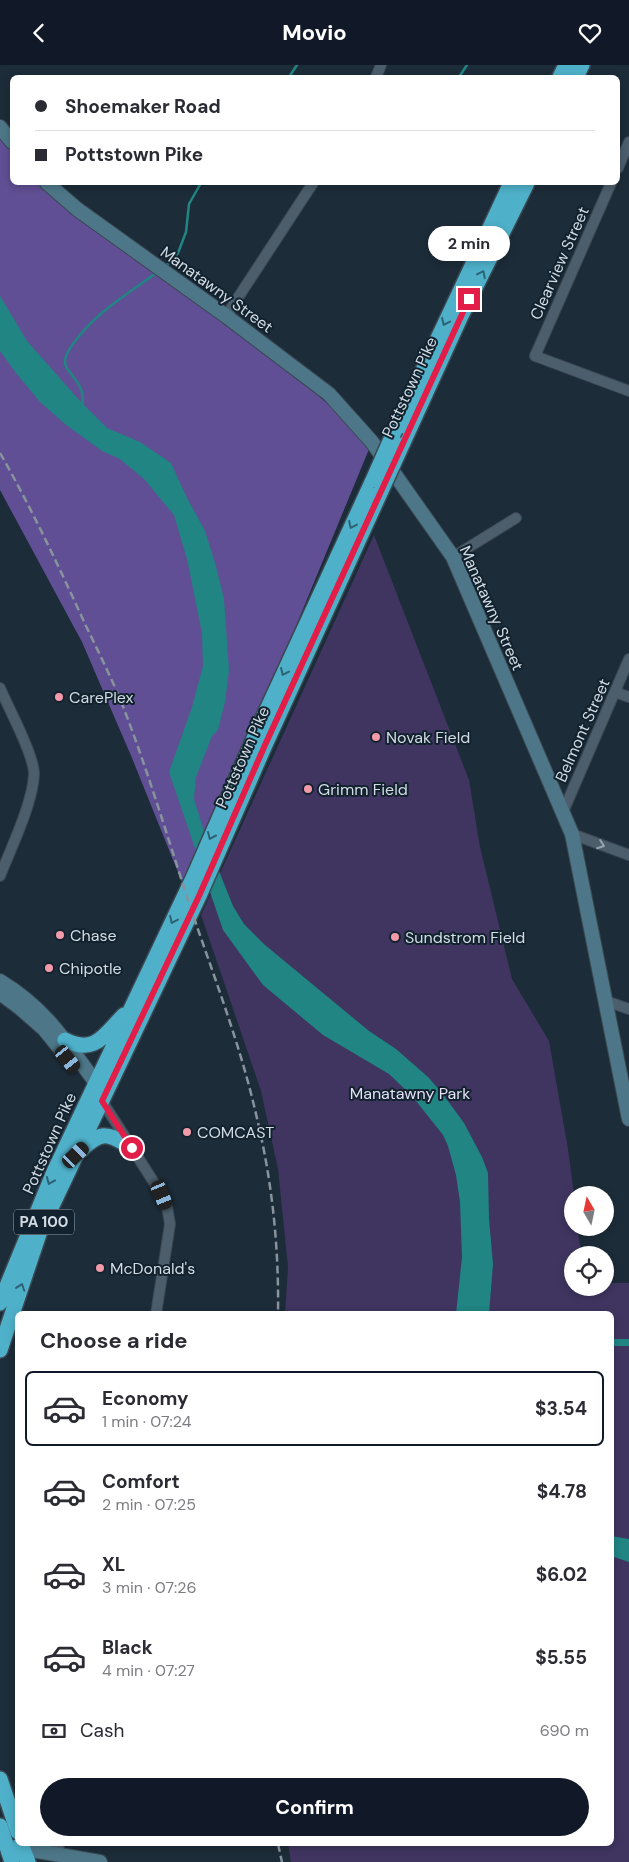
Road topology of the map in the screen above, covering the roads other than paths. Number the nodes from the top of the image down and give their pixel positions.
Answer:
1 (0, 127) edge
2 (10, 140) edge
3 (629, 142) edge
4 (620, 163) edge
5 (49, 185) edge
6 (312, 185) edge
7 (510, 185) edge
8 (526, 185) edge
9 (610, 185) edge
10 (226, 316) junction
11 (629, 389) edge
12 (377, 486) junction
13 (516, 517) dead end
14 (453, 557) junction
15 (629, 659) edge
16 (0, 688) edge
17 (615, 692) junction
18 (629, 697) edge
19 (563, 812) junction
20 (572, 835) junction
21 (629, 855) edge
22 (0, 876) edge
23 (0, 981) edge
24 (0, 993) edge
25 (606, 1001) junction
26 (132, 1007) junction
27 (629, 1009) edge
28 (65, 1040) junction
29 (97, 1091) junction
30 (629, 1119) edge
31 (132, 1148) junction
32 (76, 1155) junction
33 (0, 1303) edge
34 (156, 1311) edge
35 (0, 1350) edge
36 (0, 1779) edge
37 (15, 1820) edge
38 (0, 1826) edge
39 (59, 1849) edge
40 (14, 1854) edge
41 (100, 1862) edge

1 - 2 street
3 - 4 street
5 - 10 street, Manatawny Street
6 - 10 street
7 -> 12 highway, Pottstown Pike / PA 100, bridge
12 -> 8 highway, Pottstown Pike / PA 100, bridge
9 - 11 street, Clearview Street
10 - 14 street, Manatawny Street
12 -> 26 highway, Pottstown Pike / PA 100
12 - 29 highway, Pottstown Pike / PA 100
13 - 14 street
14 - 19 street, Manatawny Street
15 - 17 street, Belmont Street
16 - 22 street
17 - 18 street
17 - 19 street, Belmont Street
19 - 20 street, Manatawny Street
20 -> 21 street
20 - 25 street, Manatawny Street
23 - 28 street
24 - 29 street
25 - 27 street
25 - 30 street, Manatawny Street
26 - 28 highway
26 - 29 highway, Pottstown Pike / PA 100
28 - 29 street
29 - 31 street
29 - 32 highway, Pottstown Pike / PA 100
29 -> 33 highway, Pottstown Pike / PA 100
31 - 32 highway
31 - 34 street
35 -> 32 highway, Pottstown Pike / PA 100
36 - 37 highway
38 - 40 highway
39 - 40 street
39 - 41 street

